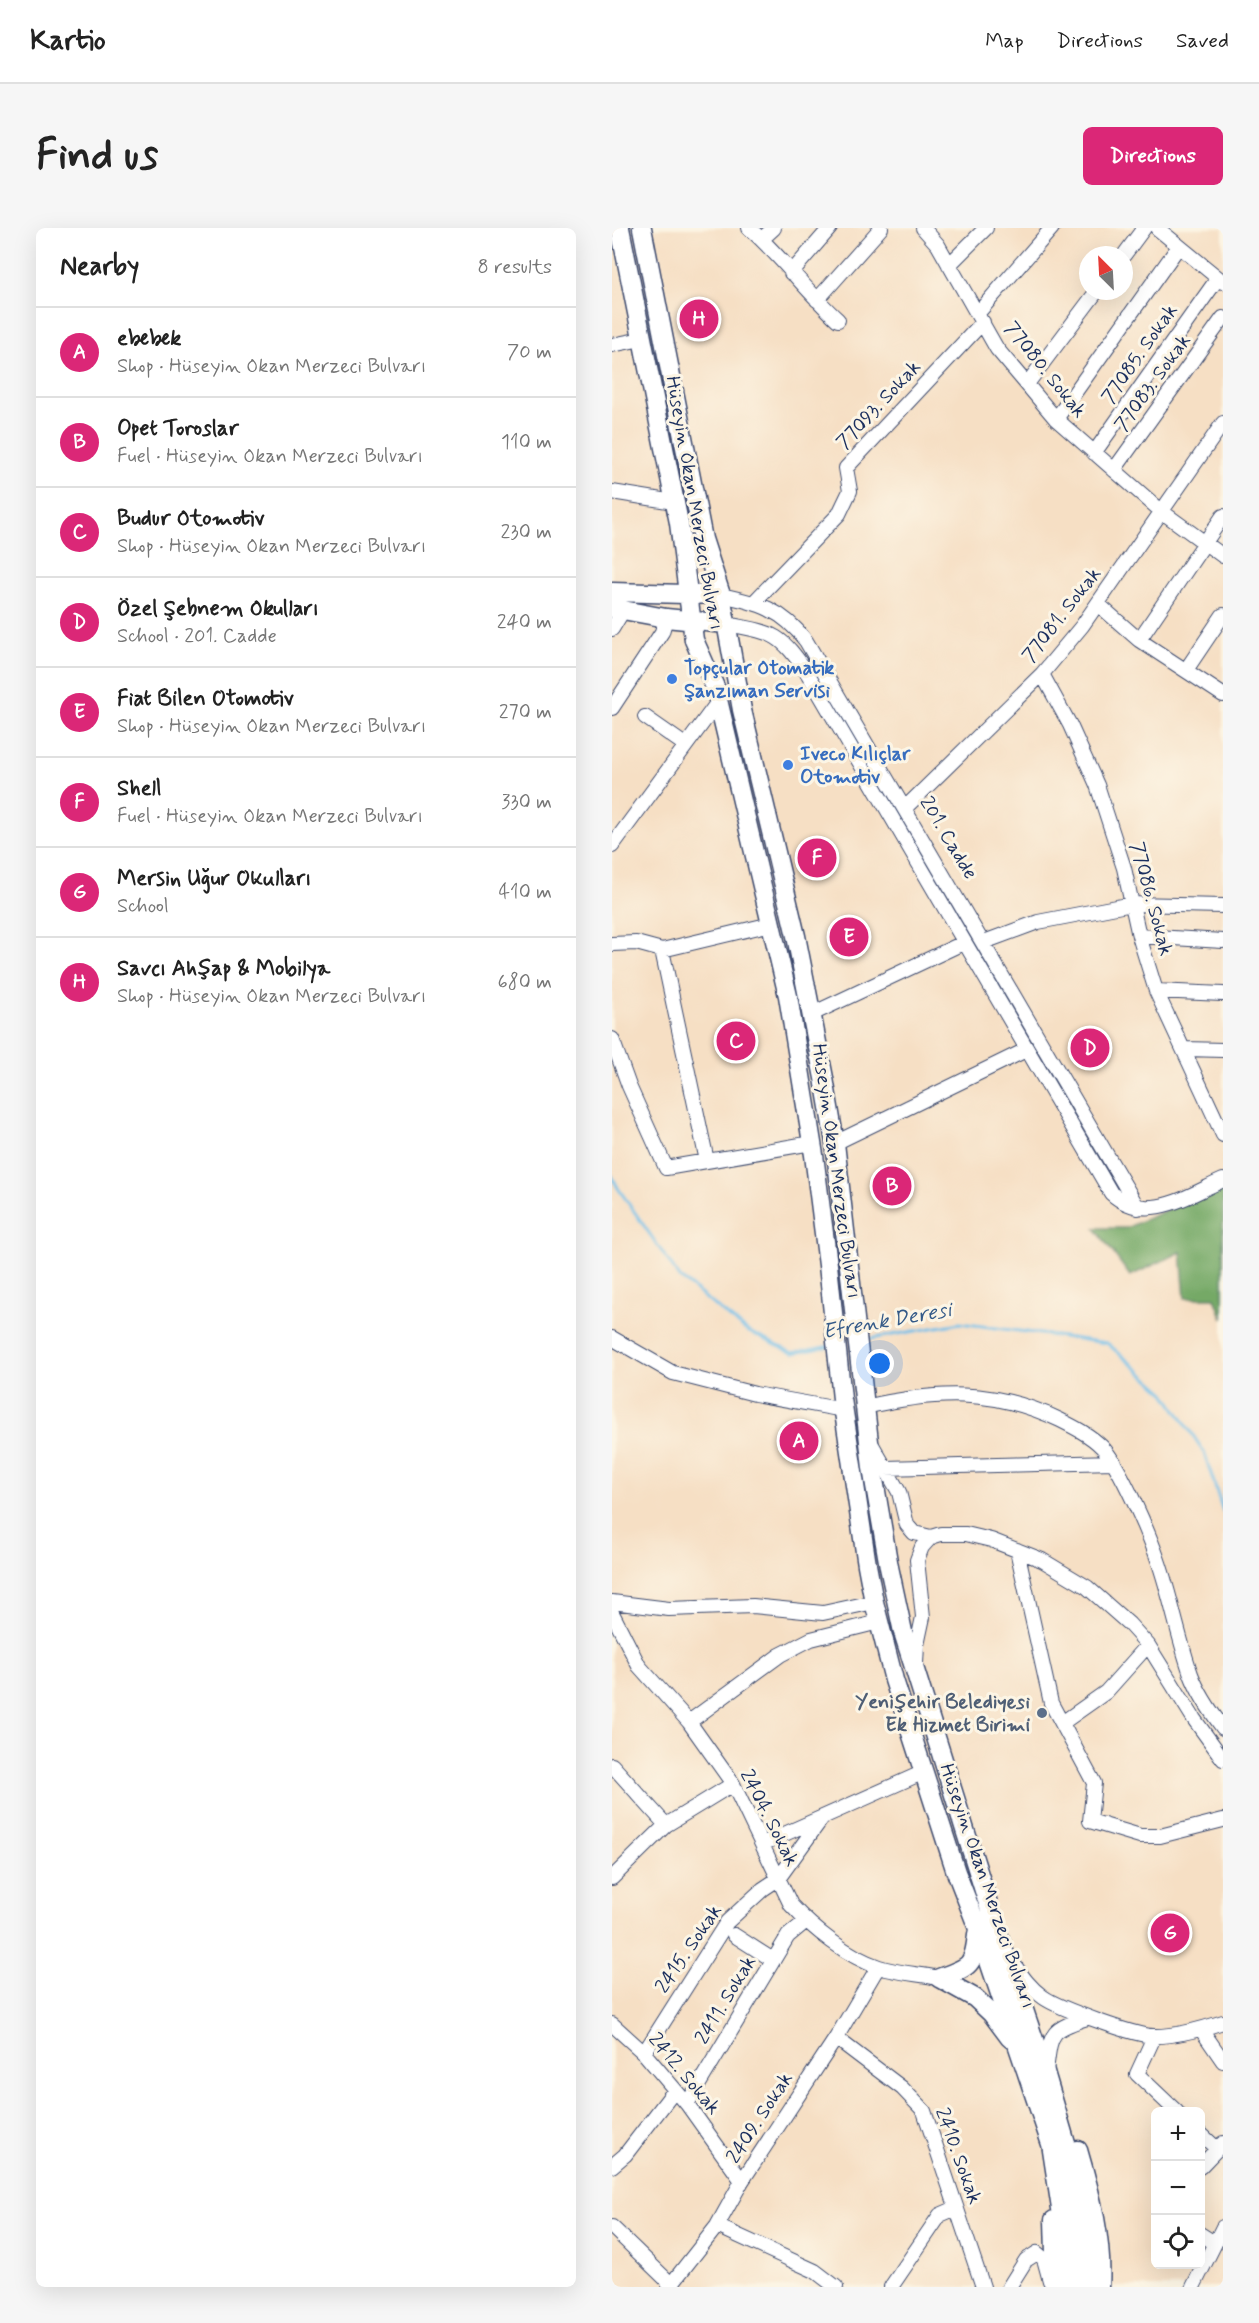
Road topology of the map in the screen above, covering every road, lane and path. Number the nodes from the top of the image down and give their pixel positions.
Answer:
1 (620, 228) edge
2 (642, 228) edge
3 (749, 228) edge
4 (774, 228) edge
5 (830, 228) edge
6 (881, 228) edge
7 (923, 228) edge
8 (943, 228) edge
9 (986, 228) edge
10 (1052, 228) edge
11 (1144, 228) edge
12 (1157, 228) edge
13 (762, 239) junction
14 (934, 240) junction
15 (1131, 246) edge
16 (1179, 246) junction
17 (949, 264) junction
18 (791, 273) junction
19 (1220, 280) edge
20 (817, 300) junction
21 (1089, 300) edge
22 (981, 318) junction
23 (1223, 318) edge
24 (838, 320) dead end
25 (642, 339) junction
26 (612, 345) edge
27 (1027, 384) junction
28 (1056, 419) junction
29 (1223, 423) edge
30 (1094, 453) junction
31 (1114, 470) junction
32 (612, 492) edge
33 (674, 502) junction
34 (1161, 511) junction
35 (1223, 516) edge
36 (1204, 542) junction
37 (1223, 556) edge
38 (612, 592) edge
39 (688, 594) junction
40 (722, 595) junction
41 (754, 602) junction
42 (1098, 604) junction
43 (618, 608) edge
44 (1223, 615) edge
45 (666, 618) junction
46 (692, 621) junction
47 (726, 624) junction
48 (612, 629) edge
49 (1139, 640) junction
50 (1186, 670) junction
51 (1042, 674) junction
52 (1223, 695) edge
53 (718, 702) junction
54 (612, 708) edge
55 (645, 717) dead end
56 (685, 745) junction
57 (905, 808) junction
58 (612, 846) edge
59 (1132, 904) junction
60 (1223, 906) edge
61 (771, 924) junction
62 (1139, 936) junction
63 (1223, 941) edge
64 (984, 942) junction
65 (612, 944) edge
66 (963, 944) junction
67 (662, 950) junction
68 (1156, 991) junction
69 (1223, 994) edge
70 (812, 1014) junction
71 (612, 1039) edge
72 (1026, 1050) junction
73 (1185, 1050) junction
74 (1223, 1050) edge
75 (1218, 1111) edge
76 (1223, 1135) edge
77 (812, 1143) junction
78 (835, 1143) junction
79 (707, 1161) junction
80 (1223, 1180) edge
81 (1138, 1208) junction
82 (612, 1338) edge
83 (864, 1400) junction
84 (843, 1404) junction
85 (869, 1438) junction
86 (1114, 1462) junction
87 (885, 1468) junction
88 (931, 1537) junction
89 (1017, 1550) junction
90 (612, 1602) edge
91 (874, 1602) junction
92 (612, 1613) edge
93 (879, 1622) junction
94 (1148, 1645) junction
95 (917, 1675) junction
96 (689, 1722) junction
97 (1062, 1723) junction
98 (1223, 1728) edge
99 (1223, 1759) edge
100 (612, 1765) edge
101 (924, 1772) junction
102 (733, 1784) junction
103 (822, 1818) junction
104 (1223, 1820) edge
105 (666, 1825) junction
106 (762, 1844) junction
107 (612, 1878) edge
108 (778, 1879) junction
109 (806, 1921) junction
110 (977, 1926) junction
111 (734, 1935) dead end
112 (1007, 1956) junction
113 (773, 1960) junction
114 (878, 1966) junction
115 (939, 1978) junction
116 (1087, 2018) junction
117 (1223, 2022) edge
118 (1201, 2029) junction
119 (614, 2030) edge
120 (1154, 2037) junction
121 (836, 2038) junction
122 (1021, 2052) junction
123 (644, 2053) junction
124 (1223, 2061) edge
125 (1045, 2072) junction
126 (675, 2090) junction
127 (687, 2104) junction
128 (1172, 2107) edge
129 (1040, 2115) junction
130 (1205, 2136) edge
131 (1220, 2146) edge
132 (1205, 2162) edge
133 (612, 2166) edge
134 (742, 2181) junction
135 (956, 2208) junction
136 (717, 2226) junction
137 (612, 2227) edge
138 (1223, 2227) edge
139 (1205, 2237) edge
140 (1214, 2243) junction
141 (672, 2286) edge
142 (836, 2287) edge
143 (891, 2287) edge
144 (982, 2287) edge
145 (1010, 2287) edge
146 (1051, 2287) edge
147 (1056, 2287) edge
148 (1073, 2287) edge
149 (1088, 2287) edge
150 (1100, 2287) edge
151 (1193, 2287) edge

1 - 25 main road, Hüseyin Okan Merzeci Bulvarı
2 - 40 main road, Hüseyin Okan Merzeci Bulvarı
3 - 13 street
4 - 13 street
5 - 18 street
6 - 20 street
7 - 14 street, 77080. Sokak
8 - 14 street
9 - 17 street
10 - 22 street
11 - 15 street
12 - 16 street
13 - 18 street
14 - 17 street, 77080. Sokak
16 - 19 street
16 - 28 street
17 - 22 street, 77080. Sokak
18 - 20 street
19 - 30 street, 77085. Sokak
20 - 24 street
21 - 27 street
22 - 27 street, 77080. Sokak
22 - 41 street, 77093. Sokak
23 - 31 street, 77083. Sokak
25 - 26 street
25 - 33 main road, Hüseyin Okan Merzeci Bulvarı
27 - 28 street, 77080. Sokak
28 - 30 street, 77080. Sokak
29 - 34 street, 77081. Sokak
30 - 31 street, 77080. Sokak
31 - 34 street, 77080. Sokak
32 - 33 street
33 - 39 main road, Hüseyin Okan Merzeci Bulvarı
34 - 36 street, 77080. Sokak
34 - 42 street, 77081. Sokak
35 - 36 street
36 - 37 street, 77080. Sokak
36 - 49 street
38 - 39 main road, 201. Cadde
39 - 40 main road, 201. Cadde
39 - 46 main road, Hüseyin Okan Merzeci Bulvarı
40 - 41 street, 201. Cadde
40 - 47 main road, Hüseyin Okan Merzeci Bulvarı
41 - 57 street, 201. Cadde
42 - 49 street
42 - 51 street, 77081. Sokak
43 - 45 main road, 201. Cadde
43 - 48 street
44 - 50 street
45 - 46 main road, 201. Cadde
45 - 54 street
46 - 47 main road, 201. Cadde
46 - 53 main road, Hüseyin Okan Merzeci Bulvarı
47 - 66 street, 201. Cadde
47 - 70 main road, Hüseyin Okan Merzeci Bulvarı
49 - 50 street
50 - 52 street
51 - 57 street, 77081. Sokak
51 - 59 street, 77086. Sokak
53 - 56 street
53 - 61 main road, Hüseyin Okan Merzeci Bulvarı
55 - 56 street
56 - 58 street
57 - 64 street, 201. Cadde
59 - 60 street
59 - 62 street, 77086. Sokak
59 - 64 street
61 - 67 street
61 - 77 main road, Hüseyin Okan Merzeci Bulvarı
62 - 63 street
62 - 68 street, 77086. Sokak
64 - 81 street, 201. Cadde
65 - 67 street
66 - 70 street
66 - 72 street, 201. Cadde
67 - 79 street
68 - 69 street
68 - 73 street, 77086. Sokak
70 - 78 main road, Hüseyin Okan Merzeci Bulvarı
71 - 79 street
72 - 78 street
72 - 81 street, 201. Cadde
73 - 74 street
73 - 75 street, 77086. Sokak
75 - 76 street, 77086. Sokak
77 - 79 street
77 - 84 main road, Hüseyin Okan Merzeci Bulvarı
78 - 83 main road, Hüseyin Okan Merzeci Bulvarı
80 - 81 street
82 - 84 street
83 - 85 main road, Hüseyin Okan Merzeci Bulvarı
83 - 86 street
84 - 91 main road, Hüseyin Okan Merzeci Bulvarı
85 - 87 street
85 - 95 main road, Hüseyin Okan Merzeci Bulvarı
86 - 87 street
86 - 98 street
87 - 88 street
88 - 89 street
88 - 95 street
89 - 94 street
89 - 97 street
90 - 91 street
91 - 93 main road, Hüseyin Okan Merzeci Bulvarı
92 - 96 street, 2404. Sokak
93 - 96 street
93 - 101 main road, Hüseyin Okan Merzeci Bulvarı
94 - 97 street
94 - 99 street
95 - 112 main road, Hüseyin Okan Merzeci Bulvarı
96 - 102 street, 2404. Sokak
97 - 104 street
100 - 105 street
101 - 103 street
101 - 110 main road, Hüseyin Okan Merzeci Bulvarı
102 - 105 street
102 - 106 street, 2404. Sokak
103 - 106 street
103 - 108 street, 2415. Sokak
105 - 107 street
106 - 108 street, 2404. Sokak
108 - 109 street, 2404. Sokak
108 - 123 street, 2415. Sokak
109 - 113 street, 2411. Sokak
109 - 114 street, 2404. Sokak
110 - 115 main road
110 - 122 main road, Hüseyin Okan Merzeci Bulvarı
111 - 113 street
112 - 116 street
112 - 125 main road, Hüseyin Okan Merzeci Bulvarı
113 - 127 street, 2411. Sokak
114 - 115 street, 2404. Sokak
114 - 121 street, 2409. Sokak
115 - 122 main road
116 - 120 street
116 - 125 street
117 - 118 street
118 - 120 street
118 - 124 street
119 - 123 street, 2412. Sokak
120 - 128 street
121 - 134 street, 2409. Sokak
121 - 135 street, 2410. Sokak
122 - 129 main road, Hüseyin Okan Merzeci Bulvarı
123 - 126 street, 2412. Sokak
125 - 149 main road, Hüseyin Okan Merzeci Bulvarı
125 - 150 main road
126 - 127 street, 2412. Sokak
126 - 133 street
127 - 134 street, 2412. Sokak
129 - 147 main road
129 - 148 main road, Hüseyin Okan Merzeci Bulvarı
130 - 131 street
131 - 132 street
134 - 136 street, 2409. Sokak
135 - 143 street
135 - 144 street, 2410. Sokak
136 - 141 street, 2409. Sokak
136 - 142 street
137 - 141 street
138 - 140 street
139 - 140 street
140 - 151 street
145 - 146 street

